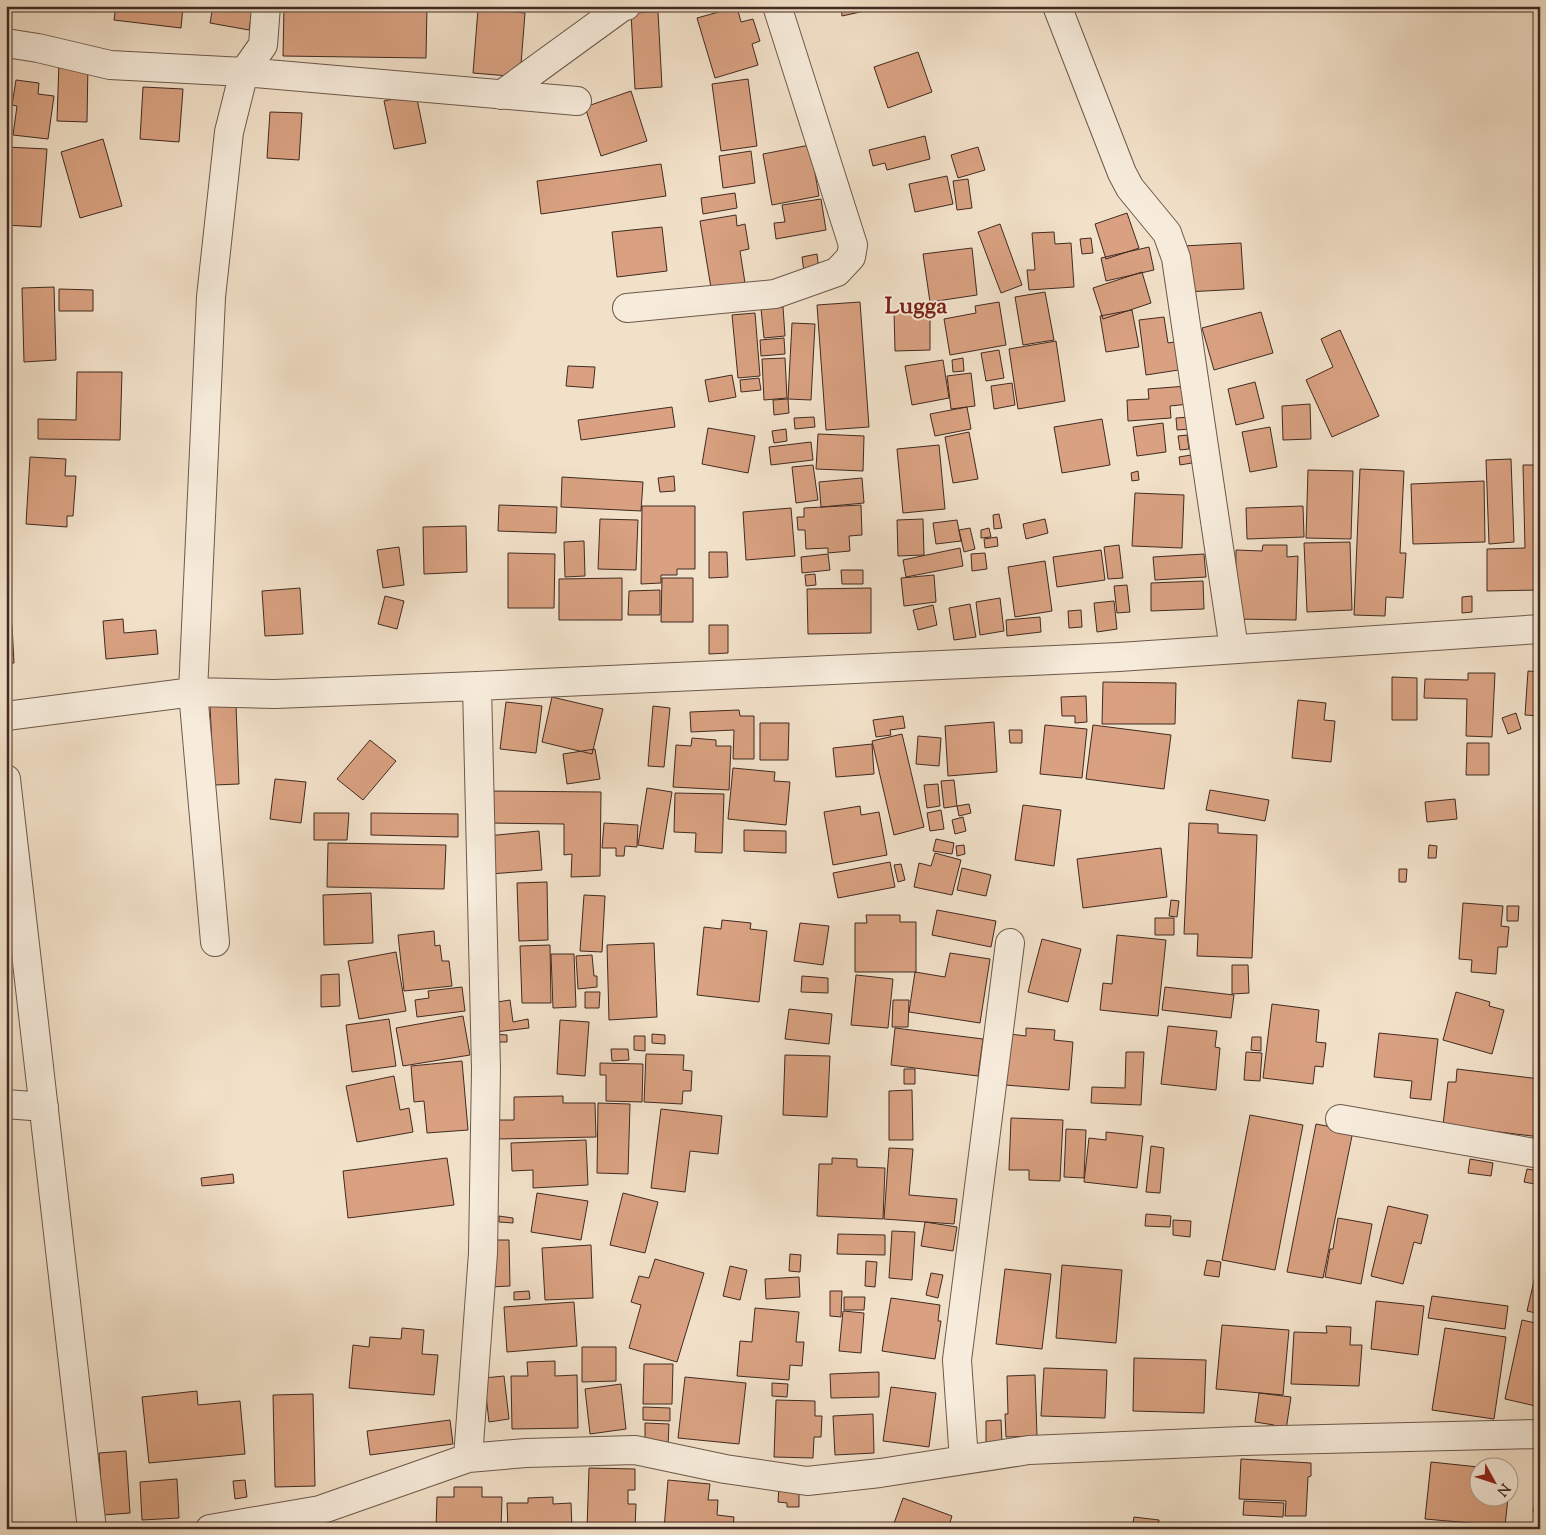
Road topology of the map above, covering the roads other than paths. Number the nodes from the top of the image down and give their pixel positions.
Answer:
1 (266, 6) edge
2 (626, 6) edge
3 (777, 6) edge
4 (1057, 6) edge
5 (6, 43) edge
6 (244, 72) junction
7 (501, 95) junction
8 (578, 101) dead end
9 (627, 308) dead end
10 (1540, 629) edge
11 (1234, 649) junction
12 (477, 686) junction
13 (193, 692) junction
14 (6, 716) edge
15 (6, 780) edge
16 (215, 942) dead end
17 (1010, 943) dead end
18 (6, 1104) edge
19 (44, 1107) junction
20 (1340, 1119) dead end
21 (1540, 1154) edge
22 (1540, 1434) edge
23 (468, 1458) junction
24 (964, 1460) junction
25 (92, 1529) edge
26 (210, 1529) edge

1 - 6 street
2 - 7 street
3 - 9 street
4 - 11 street
5 - 6 street
6 - 7 street
6 - 13 street
7 - 8 street
10 - 11 street
11 - 12 street
12 - 13 street
12 - 23 street
13 - 14 street
13 - 16 street
15 - 19 street
17 - 24 street
18 - 19 street
19 - 25 street
20 - 21 street
22 - 24 street
23 - 24 street
23 - 26 street

